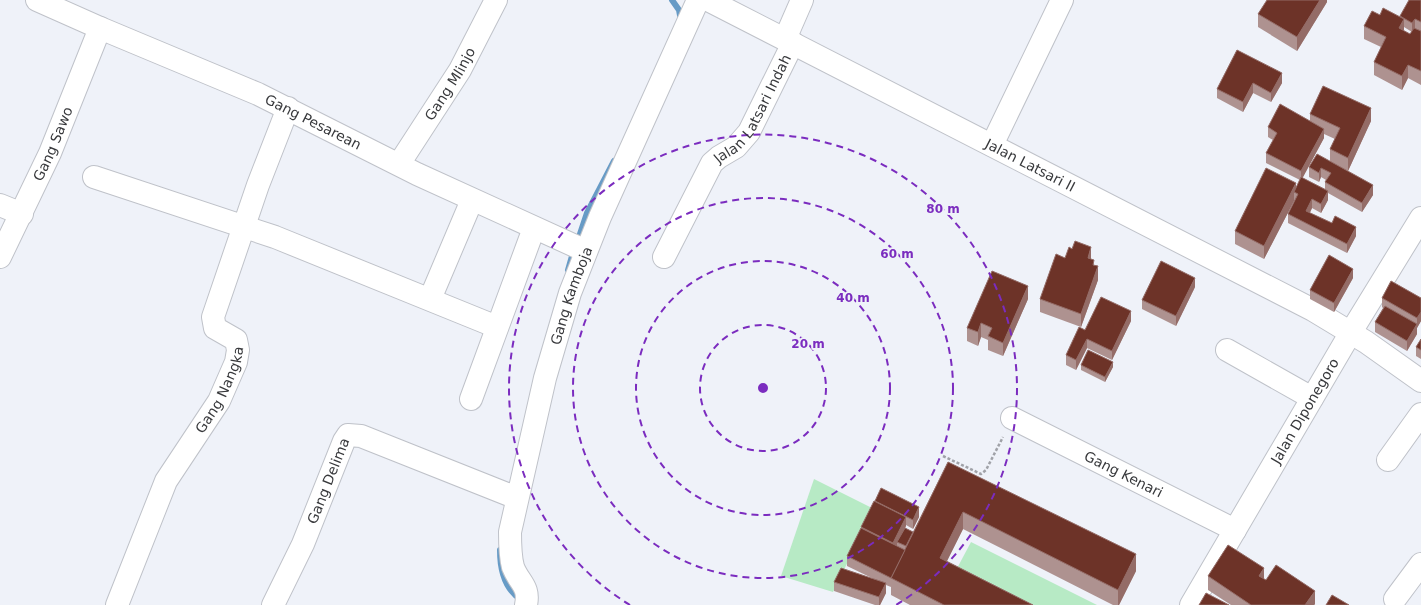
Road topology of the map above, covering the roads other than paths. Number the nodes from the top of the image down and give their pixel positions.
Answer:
1 (37, 0) edge
2 (496, 0) edge
3 (698, 0) edge
4 (802, 0) edge
5 (1062, 0) edge
6 (717, 2) edge
7 (100, 28) junction
8 (789, 41) junction
9 (288, 108) junction
10 (992, 145) junction
11 (399, 164) junction
12 (94, 177) dead end
13 (472, 200) junction
14 (0, 205) edge
15 (22, 214) junction
16 (1421, 218) edge
17 (243, 226) junction
18 (534, 228) junction
19 (586, 251) junction
20 (0, 257) edge
21 (664, 257) dead end
22 (430, 299) junction
23 (497, 327) junction
24 (1351, 332) junction
25 (1226, 350) dead end
26 (1421, 381) edge
27 (1312, 398) junction
28 (471, 399) dead end
29 (1421, 414) edge
30 (1012, 418) road end
31 (1388, 460) dead end
32 (517, 498) junction
33 (1235, 530) junction
34 (1421, 564) edge
35 (1395, 599) dead end
36 (527, 601) edge
37 (117, 605) edge
38 (273, 605) edge
39 (1191, 605) edge

1 - 7 street, Gang Pesarean
2 - 11 street, Gang Mlinjo
3 - 19 street, Gang Kamboja
4 - 8 street, Jalan Latsari Indah
5 - 10 street
6 - 8 street, Jalan Latsari II
7 - 9 street, Gang Pesarean
7 - 15 street, Gang Sawo
8 - 10 street, Jalan Latsari II
8 - 21 street, Jalan Latsari Indah
9 - 11 street, Gang Pesarean
9 - 17 street, Gang Nangka
10 - 24 street, Jalan Latsari II
11 - 13 street, Gang Pesarean
12 - 17 street
13 - 18 street, Gang Pesarean
13 - 22 street
14 - 15 street
15 - 20 street, Gang Sawo
16 - 24 street, Jalan Diponegoro
17 - 22 street
17 - 37 street, Gang Nangka
18 - 19 street, Gang Pesarean
18 - 23 street
19 - 32 street, Gang Kamboja
22 - 23 street
23 - 28 street
24 - 26 street, Jalan Latsari II
24 - 27 street, Jalan Diponegoro
25 - 27 street
27 - 33 street, Jalan Diponegoro
29 - 31 street
30 - 33 street, Gang Kenari
32 - 36 street, Gang Kamboja
32 - 38 street, Gang Delima
33 - 39 street, Jalan Diponegoro
34 - 35 street

